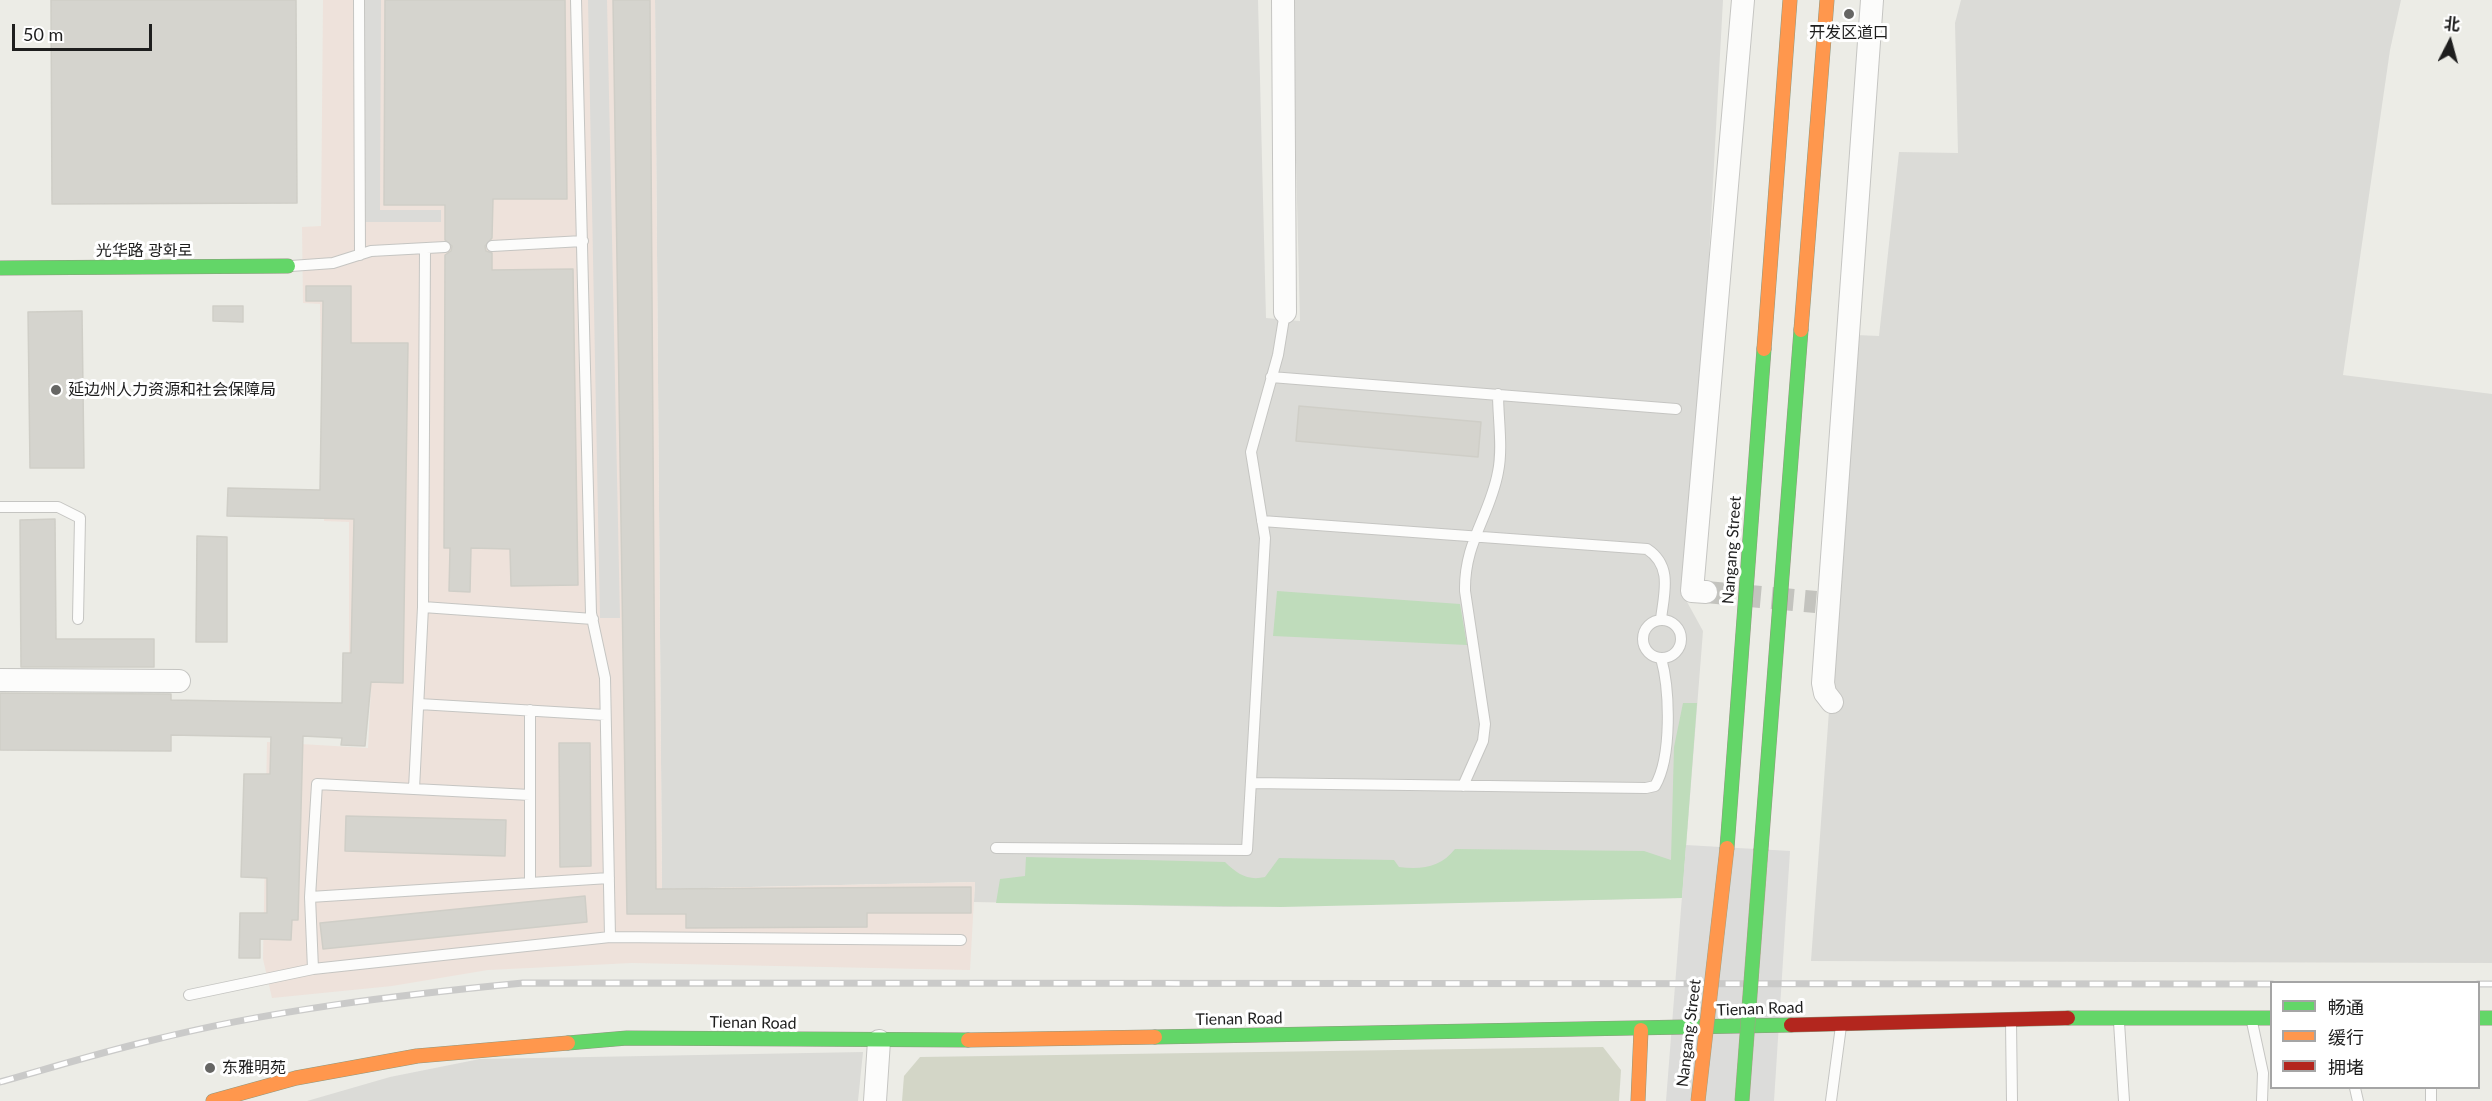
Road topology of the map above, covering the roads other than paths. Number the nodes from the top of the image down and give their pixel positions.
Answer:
1 (359, 0) edge
2 (576, 0) edge
3 (1282, 0) edge
4 (1743, 0) edge
5 (1790, 0) edge
6 (1827, 0) edge
7 (1872, 0) edge
8 (583, 241) junction
9 (492, 246) dead end
10 (445, 247) dead end
11 (425, 249) junction
12 (360, 255) junction
13 (288, 266) joint
14 (0, 268) edge
15 (1285, 312) joint
16 (1271, 377) junction
17 (1498, 394) junction
18 (1676, 409) dead end
19 (0, 507) edge
20 (1263, 520) junction
21 (1475, 536) junction
22 (1706, 592) dead end
23 (423, 607) junction
24 (78, 619) dead end
25 (593, 619) junction
26 (1661, 619) junction
27 (1661, 658) junction
28 (0, 680) edge
29 (180, 681) dead end
30 (1832, 702) dead end
31 (419, 704) junction
32 (530, 710) junction
33 (605, 715) junction
34 (1251, 783) junction
35 (1463, 786) junction
36 (414, 789) junction
37 (530, 795) junction
38 (996, 848) dead end
39 (609, 878) junction
40 (530, 883) junction
41 (310, 897) junction
42 (610, 937) junction
43 (961, 939) dead end
44 (313, 969) junction
45 (189, 995) dead end
46 (2011, 1018) junction
47 (2119, 1018) junction
48 (2252, 1018) junction
49 (2270, 1018) edge
50 (1842, 1023) junction
51 (1641, 1030) junction
52 (879, 1041) junction
53 (213, 1101) edge
54 (875, 1101) edge
55 (1638, 1101) edge
56 (1698, 1101) edge
57 (1742, 1101) edge
58 (1831, 1101) edge
59 (2012, 1101) edge
60 (2124, 1101) edge
61 (2262, 1101) edge

1 - 12 lane
2 - 8 lane
3 - 15 street
4 - 22 street
5 - 56 street, Nangang Street, bridge
6 - 57 street, bridge
7 - 30 street
8 - 9 lane
8 - 25 lane
10 - 11 lane
11 - 12 lane
11 - 23 lane
12 - 13 lane
13 - 14 street, 光华路 광화로
15 - 16 lane
16 - 17 lane
16 - 20 lane
17 - 18 lane
17 - 21 lane
19 - 24 lane
20 - 21 lane
20 - 34 lane
21 - 26 lane
21 - 35 lane
23 - 25 lane
23 - 31 lane
25 - 33 lane
26 - 27 lane
26 - 27 lane
27 - 35 lane
28 - 29 street
31 - 32 lane
31 - 36 lane
32 - 33 lane
32 - 37 lane
33 - 39 lane
34 - 35 lane
34 - 38 lane
36 - 37 lane
36 - 41 lane
37 - 40 lane
39 - 40 lane
39 - 42 lane
40 - 41 lane
41 - 44 lane
42 - 43 lane
42 - 44 lane
44 - 45 lane
46 - 47 street, Tienan Road
46 - 50 street, Tienan Road
46 - 59 lane
47 - 48 street, Tienan Road
47 - 60 lane
48 - 49 street, Tienan Road
48 - 61 lane
50 - 51 street, Tienan Road
50 - 58 lane
51 - 52 street, Tienan Road
51 - 55 street
52 - 53 street, Tienan Road
52 - 54 street

